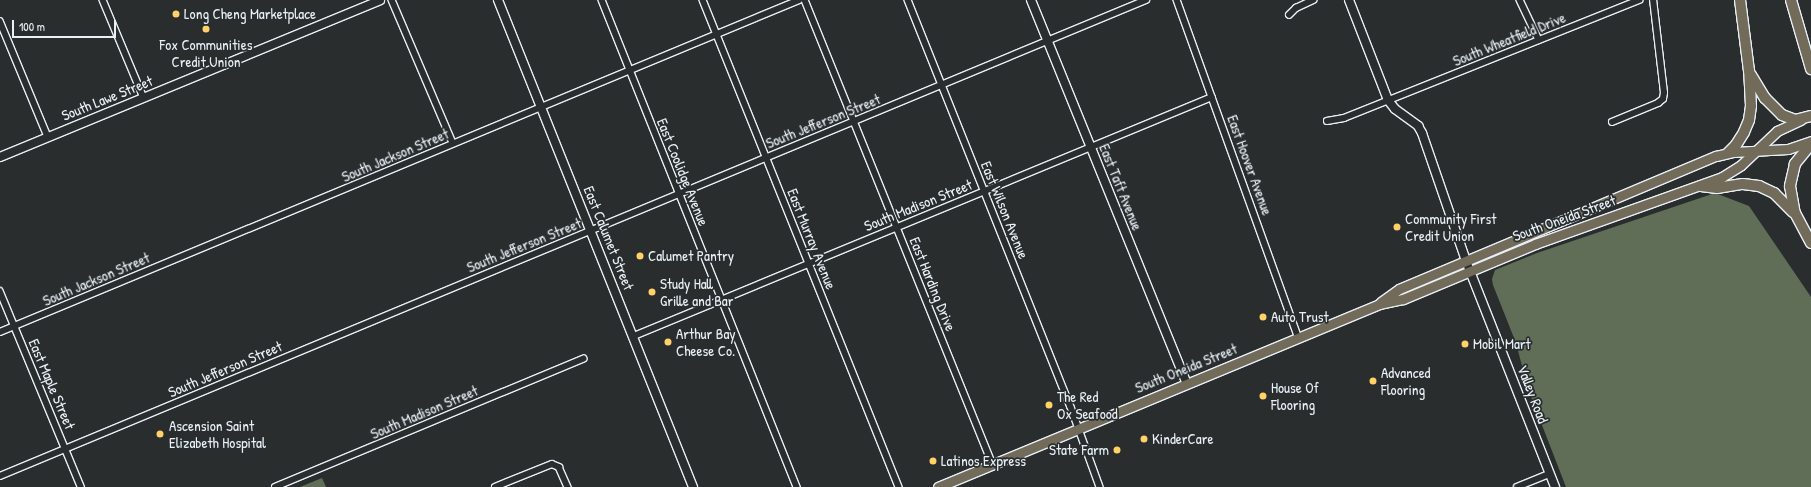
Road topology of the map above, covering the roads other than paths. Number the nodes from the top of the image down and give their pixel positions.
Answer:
1 (103, 0) edge
2 (380, 0) edge
3 (392, 0) edge
4 (498, 0) edge
5 (602, 0) edge
6 (703, 0) edge
7 (799, 0) edge
8 (805, 0) edge
9 (908, 0) edge
10 (1031, 0) edge
11 (1146, 0) edge
12 (1177, 0) edge
13 (1313, 0) edge
14 (1349, 0) edge
15 (1520, 0) edge
16 (1639, 0) edge
17 (1653, 0) edge
18 (1740, 0) edge
19 (1791, 0) edge
20 (1289, 15) dead end
21 (0, 21) edge
22 (717, 34) junction
23 (1539, 40) junction
24 (1047, 41) junction
25 (1811, 69) edge
26 (630, 70) junction
27 (1750, 71) junction
28 (942, 85) junction
29 (1212, 97) junction
30 (144, 98) junction
31 (1388, 100) junction
32 (541, 107) junction
33 (1811, 116) edge
34 (1801, 120) junction
35 (854, 121) junction
36 (1327, 121) dead end
37 (1612, 122) dead end
38 (48, 137) junction
39 (1811, 142) edge
40 (452, 144) junction
41 (1090, 147) junction
42 (1754, 151) junction
43 (1728, 153) junction
44 (0, 157) edge
45 (766, 157) junction
46 (1701, 186) junction
47 (985, 190) junction
48 (679, 193) junction
49 (1794, 213) junction
50 (897, 226) junction
51 (590, 231) junction
52 (1811, 243) edge
53 (809, 263) junction
54 (1468, 265) junction
55 (0, 291) edge
56 (721, 299) junction
57 (14, 326) junction
58 (0, 332) edge
59 (634, 336) junction
60 (1299, 338) junction
61 (583, 359) dead end
62 (1187, 384) junction
63 (1079, 429) junction
64 (66, 449) junction
65 (993, 465) junction
66 (1549, 474) junction
67 (0, 476) edge
68 (81, 487) edge
69 (275, 487) edge
70 (495, 487) edge
71 (568, 487) edge
72 (693, 487) edge
73 (797, 487) edge
74 (899, 487) edge
75 (938, 487) edge
76 (1100, 487) edge
77 (1517, 487) edge
78 (1555, 487) edge

1 - 30 street
2 - 30 street, South Lawe Street
3 - 40 street
4 - 32 street, East Calumet Street
5 - 26 street, East Coolidge Avenue
6 - 22 street, East Murray Avenue
7 - 22 street, South Jackson Street
8 - 35 street, East Harding Drive
9 - 28 street, East Wilson Avenue
10 - 24 street, East Taft Avenue
11 - 24 street, South Jefferson Street
12 - 29 street, East Hoover Avenue
13 - 20 street
14 - 31 street
15 - 23 street
16 - 23 street, South Wheatfield Drive
17 - 37 street
18 - 27 highway
19 - 25 highway
21 - 38 street
22 - 26 street, South Jackson Street
22 - 45 street, East Murray Avenue
23 - 31 street, South Wheatfield Drive
24 - 28 street, South Jefferson Street
24 - 41 street, East Taft Avenue
26 - 32 street, South Jackson Street
26 - 48 street, East Coolidge Avenue
27 - 34 highway
27 - 43 highway
28 - 35 street, South Jefferson Street
28 - 47 street, East Wilson Avenue
29 - 41 street, South Madison Street
29 - 60 street, East Hoover Avenue
30 - 38 street, South Lawe Street
31 - 36 street, South Wheatfield Drive
31 - 54 street, Valley Road
32 - 40 street, South Jackson Street
32 - 51 street, East Calumet Street
33 - 34 highway, South Oneida Street
34 - 42 main road, South Oneida Street
35 - 45 street, South Jefferson Street
35 - 50 street, East Harding Drive
38 - 44 street, South Lawe Street
39 - 42 main road, South Oneida Street
39 - 49 highway
40 - 57 street, South Jackson Street
41 - 47 street, South Madison Street
41 - 62 street, East Taft Avenue
42 - 43 main road, South Oneida Street
42 - 46 main road, South Oneida Street
43 - 54 main road, South Oneida Street
45 - 48 street, South Jefferson Street
45 - 53 street, East Murray Avenue
46 - 49 highway
46 - 54 main road, South Oneida Street
47 - 50 street, South Madison Street
47 - 63 street, East Wilson Avenue
48 - 51 street, South Jefferson Street
48 - 56 street, East Coolidge Avenue
49 - 52 highway
50 - 53 street, South Madison Street
50 - 65 street, East Harding Drive
51 - 59 street, East Calumet Street
51 - 64 street, South Jefferson Street
53 - 56 street, South Madison Street
53 - 74 street, East Murray Avenue
54 - 60 main road, South Oneida Street
54 - 66 street, Valley Road
55 - 57 street, East Maple Street
56 - 59 street, South Madison Street
56 - 73 street, East Coolidge Avenue
57 - 58 street, South Jackson Street
57 - 64 street, East Maple Street
59 - 72 street, East Calumet Street
60 - 62 main road, South Oneida Street
61 - 69 street, South Madison Street
62 - 63 main road, South Oneida Street
63 - 65 main road, South Oneida Street
63 - 76 street, East Wilson Avenue
64 - 67 street, South Jefferson Street
64 - 68 street, East Maple Street
65 - 75 main road, South Oneida Street
66 - 77 street
66 - 78 street, Valley Road
70 - 71 street

